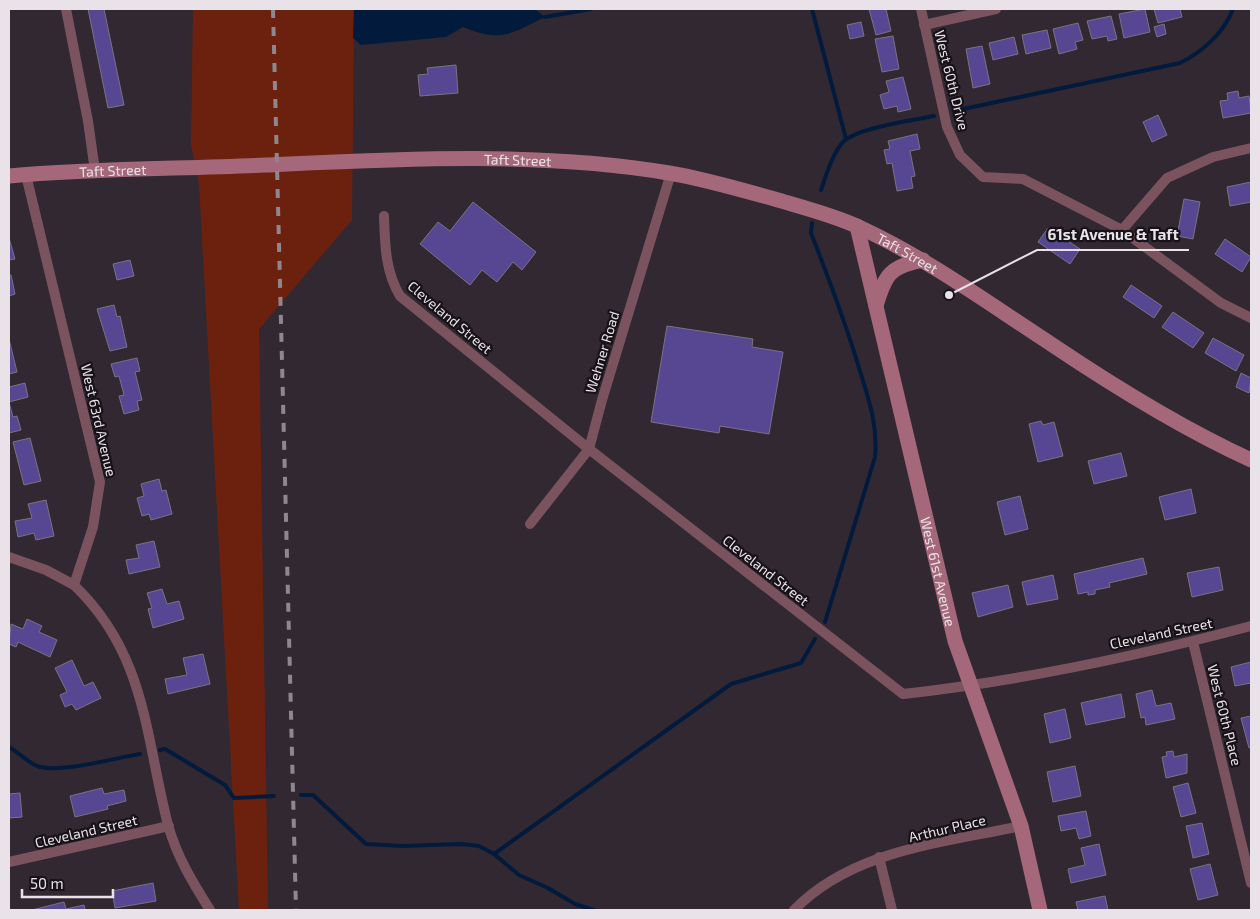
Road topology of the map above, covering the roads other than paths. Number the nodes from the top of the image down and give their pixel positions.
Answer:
1 (66, 9) edge
2 (921, 9) edge
3 (996, 9) edge
4 (924, 25) junction
5 (1251, 148) edge
6 (95, 171) junction
7 (670, 173) junction
8 (26, 175) junction
9 (9, 176) edge
10 (384, 216) dead end
11 (857, 226) junction
12 (1122, 230) junction
13 (923, 260) junction
14 (875, 307) junction
15 (1251, 318) edge
16 (589, 450) junction
17 (1251, 460) edge
18 (530, 524) dead end
19 (9, 557) edge
20 (74, 585) junction
21 (1251, 626) edge
22 (1193, 642) junction
23 (970, 687) junction
24 (169, 826) junction
25 (1021, 826) junction
26 (1247, 847) edge
27 (879, 857) junction
28 (9, 862) edge
29 (1251, 882) edge
30 (210, 910) edge
31 (794, 910) edge
32 (892, 910) edge
33 (1040, 910) edge

1 - 6 street
2 - 4 street, West 60th Drive
3 - 4 street
4 - 12 street, West 60th Drive
5 - 12 street
6 - 7 main road, Taft Street
6 - 8 main road, Taft Street
7 - 11 main road, Taft Street
7 - 16 street, Wehner Road
8 - 9 main road, Taft Street
8 - 20 street, West 63rd Avenue
10 - 16 street, Cleveland Street
11 - 13 main road, Taft Street
11 - 14 main road, West 61st Avenue
12 - 15 street
13 - 14 main road
13 - 17 main road, Taft Street
14 - 23 main road, West 61st Avenue
16 - 18 street, Wehner Road
16 - 23 street, Cleveland Street
19 - 20 street
20 - 24 street
21 - 22 street, Cleveland Street
22 - 23 street, Cleveland Street
22 - 26 street, West 60th Place
23 - 25 main road, West 61st Avenue
24 - 28 street, Cleveland Street
24 - 30 street
25 - 27 street, Arthur Place
25 - 33 main road, West 61st Avenue
26 - 29 street, West 60th Place
27 - 31 street, Arthur Place
27 - 32 street

